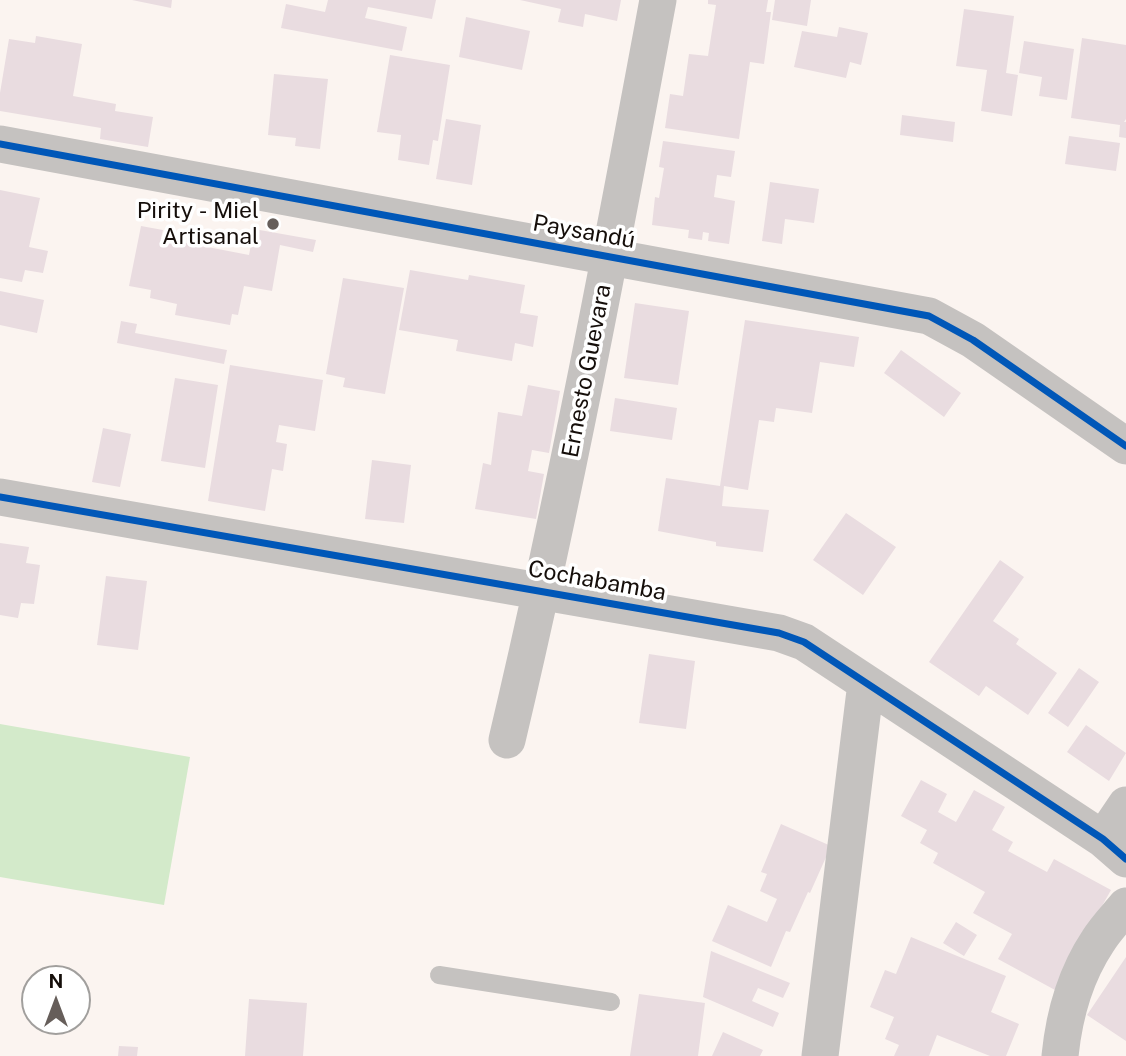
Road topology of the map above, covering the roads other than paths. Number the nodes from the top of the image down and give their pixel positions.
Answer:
1 (658, 0) edge
2 (0, 144) edge
3 (610, 256) junction
4 (1126, 446) edge
5 (0, 496) edge
6 (542, 591) junction
7 (866, 682) junction
8 (507, 740) dead end
9 (1126, 806) edge
10 (1114, 849) edge
11 (1126, 906) edge
12 (439, 975) dead end
13 (611, 1002) dead end
14 (820, 1056) edge
15 (1060, 1056) edge

1 - 3 street, Ernesto Guevara
2 - 3 street, Paysandú
3 - 4 street, Paysandú
3 - 6 street, Ernesto Guevara
5 - 6 street, Cochabamba
6 - 7 street, Cochabamba
6 - 8 street, Ernesto Guevara
7 - 10 street, Cochabamba
7 - 14 street
9 - 10 street
11 - 15 street
12 - 13 lane

